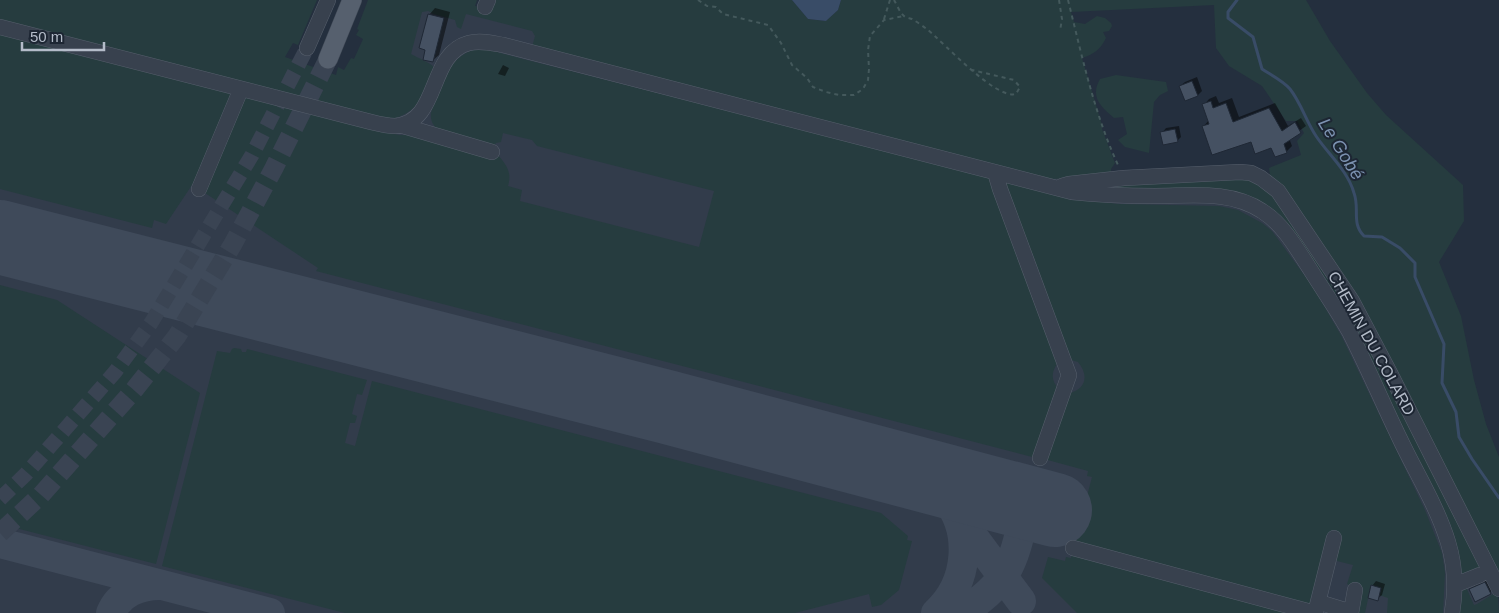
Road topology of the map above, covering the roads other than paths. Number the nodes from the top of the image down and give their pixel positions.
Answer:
1 (328, 0) edge
2 (352, 0) edge
3 (0, 27) edge
4 (307, 48) tunnel mouth
5 (328, 59) tunnel mouth
6 (241, 89) junction
7 (400, 125) junction
8 (492, 152) dead end
9 (995, 172) junction
10 (1057, 188) junction
11 (199, 189) dead end
12 (1040, 458) dead end
13 (1334, 538) dead end
14 (1073, 548) dead end
15 (1480, 575) dead end
16 (1455, 586) junction
17 (1499, 589) edge
18 (1355, 590) dead end
19 (1316, 609) edge
20 (1351, 613) edge
21 (1452, 613) edge

1 - 4 street
2 - 5 main road
3 - 6 street
6 - 7 street
6 - 11 street
7 - 8 street
7 - 9 street
9 - 10 street
9 - 12 street
10 - 16 street
10 - 17 street, CHEMIN DU COLARD
13 - 19 street
14 - 19 street
15 - 16 street
16 - 21 street
18 - 20 street
19 - 20 street

